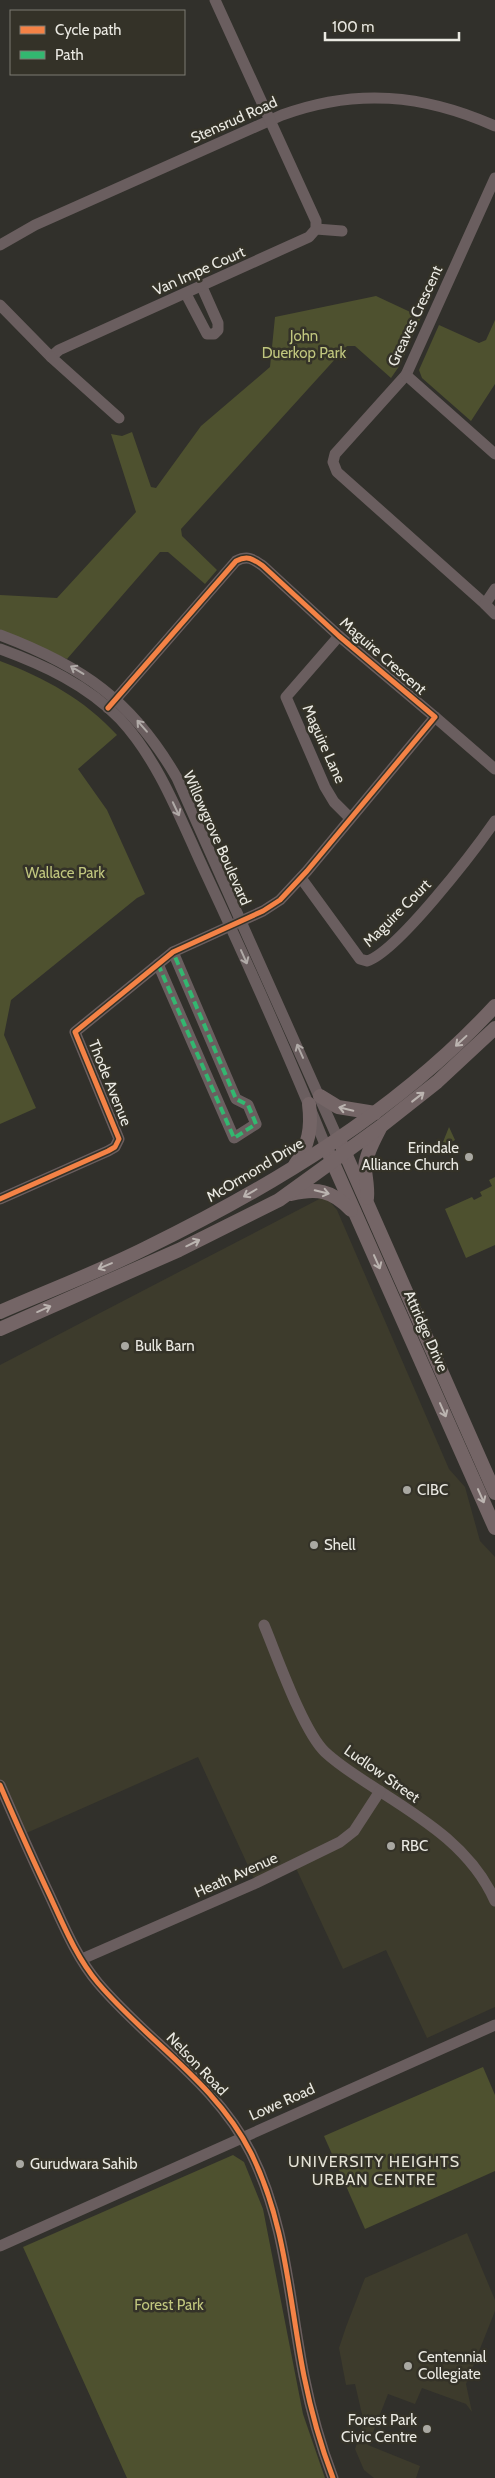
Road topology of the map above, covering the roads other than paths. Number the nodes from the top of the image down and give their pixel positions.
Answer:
1 (215, 0) edge
2 (270, 120) junction
3 (495, 126) edge
4 (495, 178) edge
5 (316, 229) junction
6 (342, 231) dead end
7 (0, 245) edge
8 (202, 286) junction
9 (186, 294) junction
10 (0, 305) edge
11 (51, 357) junction
12 (406, 375) junction
13 (119, 418) dead end
14 (495, 454) edge
15 (495, 589) edge
16 (485, 604) junction
17 (495, 614) edge
18 (0, 635) edge
19 (340, 636) junction
20 (0, 649) edge
21 (117, 699) junction
22 (108, 708) junction
23 (435, 717) junction
24 (495, 769) edge
25 (350, 818) junction
26 (495, 821) edge
27 (301, 878) junction
28 (236, 924) junction
29 (173, 952) junction
30 (158, 964) junction
31 (495, 1006) edge
32 (495, 1028) edge
33 (320, 1096) junction
34 (309, 1104) junction
35 (374, 1113) junction
36 (380, 1127) junction
37 (341, 1145) junction
38 (326, 1147) junction
39 (332, 1161) junction
40 (292, 1168) junction
41 (0, 1199) edge
42 (280, 1200) junction
43 (366, 1201) junction
44 (358, 1217) junction
45 (80, 1277) junction
46 (64, 1300) junction
47 (0, 1312) edge
48 (0, 1329) edge
49 (495, 1493) edge
50 (495, 1528) edge
51 (264, 1625) dead end
52 (0, 1785) edge
53 (380, 1791) junction
54 (495, 1901) edge
55 (82, 1959) junction
56 (495, 2025) edge
57 (241, 2137) junction
58 (0, 2246) edge
59 (334, 2478) edge

1 - 2 street
2 - 3 street, Stensrud Road
2 - 5 street
2 - 7 street, Stensrud Road
4 - 12 street, Greaves Crescent
5 - 6 street
5 - 8 street, Van Impe Court
8 - 9 street, Van Impe Court
8 - 9 street
9 - 11 street, Van Impe Court
10 - 11 street
11 - 13 street
12 - 14 street
12 - 16 street, Greaves Crescent
15 - 16 street
16 - 17 street
21 -> 18 street, Willowgrove Boulevard
19 - 21 street, Maguire Crescent
19 - 23 street, Maguire Crescent
19 - 25 street, Maguire Lane
20 - 22 street, Willowgrove Boulevard
21 - 22 street, Maguire Crescent
28 -> 21 street, Willowgrove Boulevard
22 -> 28 street, Willowgrove Boulevard
23 - 24 street
23 - 25 street
25 - 27 street
26 - 27 street, Maguire Court
27 - 28 street
28 - 29 street, Thode Avenue
33 -> 28 street, Willowgrove Boulevard
28 -> 34 street, Willowgrove Boulevard
29 - 30 street, Thode Avenue
29 - 30 street
30 - 41 street, Thode Avenue
31 -> 35 main road, McOrmond Drive
36 -> 32 main road, McOrmond Drive
35 -> 33 main road
33 - 37 street, Willowgrove Boulevard
34 - 38 street, Willowgrove Boulevard
34 - 40 main road
35 - 37 main road, McOrmond Drive
36 - 37 main road, McOrmond Drive
36 - 43 main road
37 - 38 main road, McOrmond Drive
37 - 39 main road, McOrmond Drive
37 - 43 main road, Attridge Drive
38 - 39 main road, Attridge Drive
38 - 40 main road, McOrmond Drive
39 - 42 main road, McOrmond Drive
39 - 44 main road, Attridge Drive
40 -> 45 main road, McOrmond Drive
42 -> 44 main road
46 -> 42 main road, McOrmond Drive
43 - 49 main road, Attridge Drive
44 -> 50 main road, Attridge Drive
45 - 46 main road
45 - 47 main road, McOrmond Drive
48 -> 46 main road, McOrmond Drive
51 - 53 street, Ludlow Street
52 - 55 street, Nelson Road
53 - 54 street, Ludlow Street
53 - 55 street, Heath Avenue
55 - 57 street, Nelson Road
56 - 57 street, Lowe Road
57 - 58 street, Lowe Road
57 - 59 street, Nelson Road

